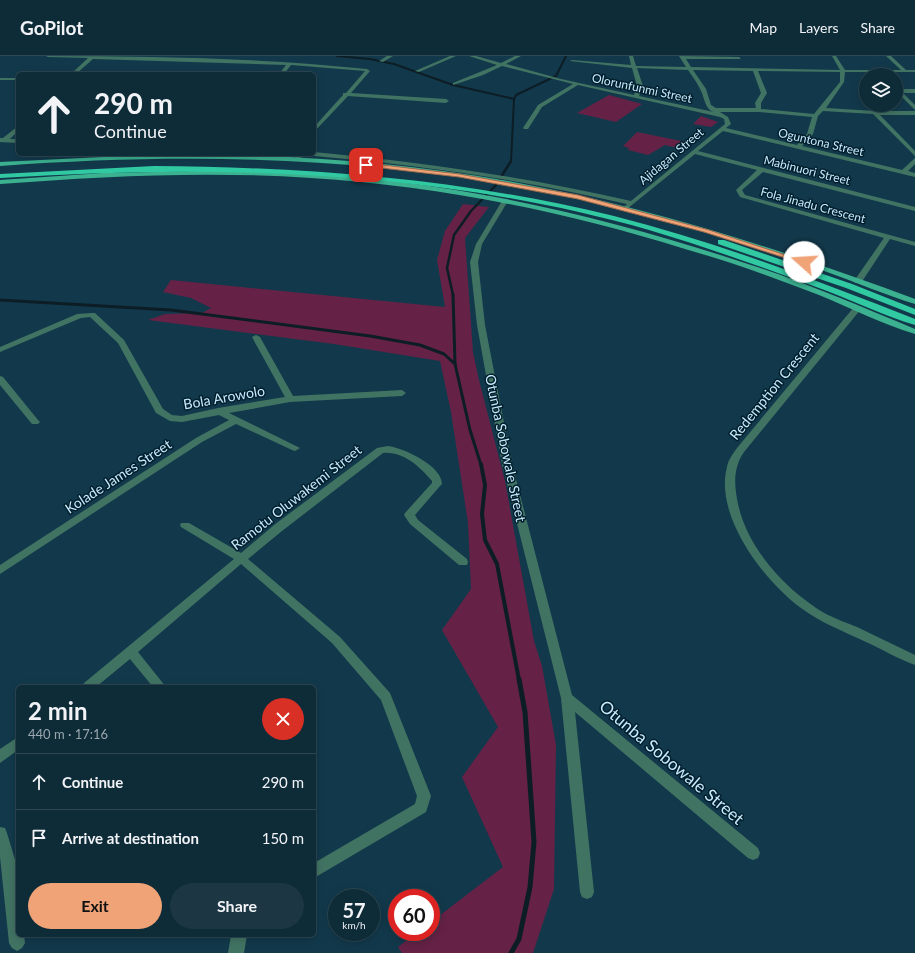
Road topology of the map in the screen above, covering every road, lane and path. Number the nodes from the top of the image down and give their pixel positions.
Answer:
1 (48, 56) edge
2 (391, 56) edge
3 (454, 56) edge
4 (471, 56) edge
5 (519, 56) edge
6 (631, 56) edge
7 (834, 56) edge
8 (888, 56) edge
9 (92, 57) junction
10 (681, 57) edge
11 (739, 58) dead end
12 (381, 61) dead end
13 (572, 61) dead end
14 (290, 63) junction
15 (503, 64) junction
16 (635, 67) junction
17 (690, 68) junction
18 (754, 69) junction
19 (843, 70) junction
20 (859, 70) edge
21 (418, 71) dead end
22 (905, 71) joint
23 (915, 71) edge
24 (75, 72) edge
25 (283, 72) edge
26 (0, 79) edge
27 (16, 79) edge
28 (455, 84) dead end
29 (577, 84) junction
30 (903, 90) edge
31 (915, 91) edge
32 (346, 94) junction
33 (903, 95) edge
34 (636, 96) junction
35 (446, 101) dead end
36 (915, 108) edge
37 (712, 110) junction
38 (759, 110) junction
39 (822, 110) junction
40 (875, 113) junction
41 (915, 113) edge
42 (720, 115) junction
43 (815, 116) junction
44 (316, 127) edge
45 (526, 128) dead end
46 (723, 128) junction
47 (16, 130) edge
48 (3, 140) edge
49 (16, 140) edge
50 (798, 148) junction
51 (694, 152) junction
52 (316, 154) edge
53 (915, 154) edge
54 (298, 157) edge
55 (915, 160) edge
56 (0, 164) edge
57 (762, 169) junction
58 (0, 171) edge
59 (904, 172) junction
60 (915, 175) edge
61 (0, 176) edge
62 (0, 182) edge
63 (476, 187) junction
64 (502, 193) junction
65 (632, 203) junction
66 (626, 209) junction
67 (915, 209) edge
68 (889, 236) junction
69 (915, 244) edge
70 (858, 281) junction
71 (915, 302) edge
72 (857, 309) junction
73 (915, 312) edge
74 (915, 322) edge
75 (915, 332) edge
76 (256, 337) dead end
77 (0, 350) edge
78 (0, 380) edge
79 (402, 393) dead end
80 (290, 399) junction
81 (218, 411) junction
82 (236, 420) junction
83 (35, 422) dead end
84 (295, 448) dead end
85 (185, 525) dead end
86 (242, 559) junction
87 (463, 562) dead end
88 (0, 570) edge
89 (131, 652) junction
90 (915, 660) edge
91 (90, 685) edge
92 (158, 685) edge
93 (567, 698) junction
94 (16, 745) edge
95 (0, 757) edge
96 (0, 833) edge
97 (753, 853) dead end
98 (316, 870) edge
99 (587, 892) dead end
100 (16, 929) edge
101 (17, 937) edge
102 (239, 937) edge
103 (17, 943) dead end
104 (236, 953) edge

1 - 9 street
2 - 12 street
3 - 21 street
4 - 15 street, Olorunfunmi Street
5 - 15 street
6 - 16 street
7 - 19 street
8 - 22 street
9 - 14 street
9 - 24 street
10 - 11 street
10 - 17 street
13 - 16 street
14 - 25 street
14 - 32 street
15 - 28 street
15 - 29 street, Olorunfunmi Street
16 - 17 street
16 - 34 street
17 - 18 street
17 - 37 street
18 - 19 street
18 - 38 street
19 - 20 street
19 - 39 street
22 - 23 street
26 - 27 street
29 - 34 street, Olorunfunmi Street
29 - 45 street
30 - 31 street
32 - 35 street
32 - 44 street
33 - 36 street
34 - 42 street, Olorunfunmi Street
37 - 38 street
37 - 42 street
38 - 43 street
39 - 40 street
39 - 43 street
40 - 41 street
40 - 53 street
42 - 46 street
43 - 50 street
46 - 50 street, Oguntona Street
46 - 51 street, Ajidagan Street
47 - 48 street
48 - 49 street
50 - 59 street, Oguntona Street
51 - 57 street, Mabinuori Street
51 - 65 street, Ajidagan Street
52 - 65 street
54 - 56 main road
54 - 63 main road
55 - 59 street
57 - 67 street, Mabinuori Street
57 - 68 street, Fola Jinadu Crescent
58 - 63 highway
59 - 60 street, Oguntona Street
61 - 63 highway
62 - 63 main road
63 - 64 highway
63 - 64 main road
64 - 66 main road
64 - 72 main road
64 - 73 highway
64 - 74 highway
64 - 93 street, Otunba Sobowale Street
65 - 66 street, Ajidagan Street
66 - 70 main road
68 - 69 street, Fola Jinadu Crescent
68 - 70 street
70 - 71 main road
72 - 75 main road
72 - 90 street, Redemption Crescent
76 - 80 street
77 - 81 street, Bola Arowolo
78 - 83 street
79 - 80 street, Bola Arowolo
80 - 81 street, Bola Arowolo
81 - 82 street
82 - 84 street
82 - 88 street, Kolade James Street
85 - 86 street
86 - 87 street, Ramotu Oluwakemi Street
86 - 89 street, Ramotu Oluwakemi Street
86 - 98 street
89 - 91 street, Ramotu Oluwakemi Street
89 - 92 street
93 - 97 street, Otunba Sobowale Street
93 - 99 street, Otunba Sobowale Street
94 - 95 street
96 - 100 street
101 - 103 street
102 - 104 street

